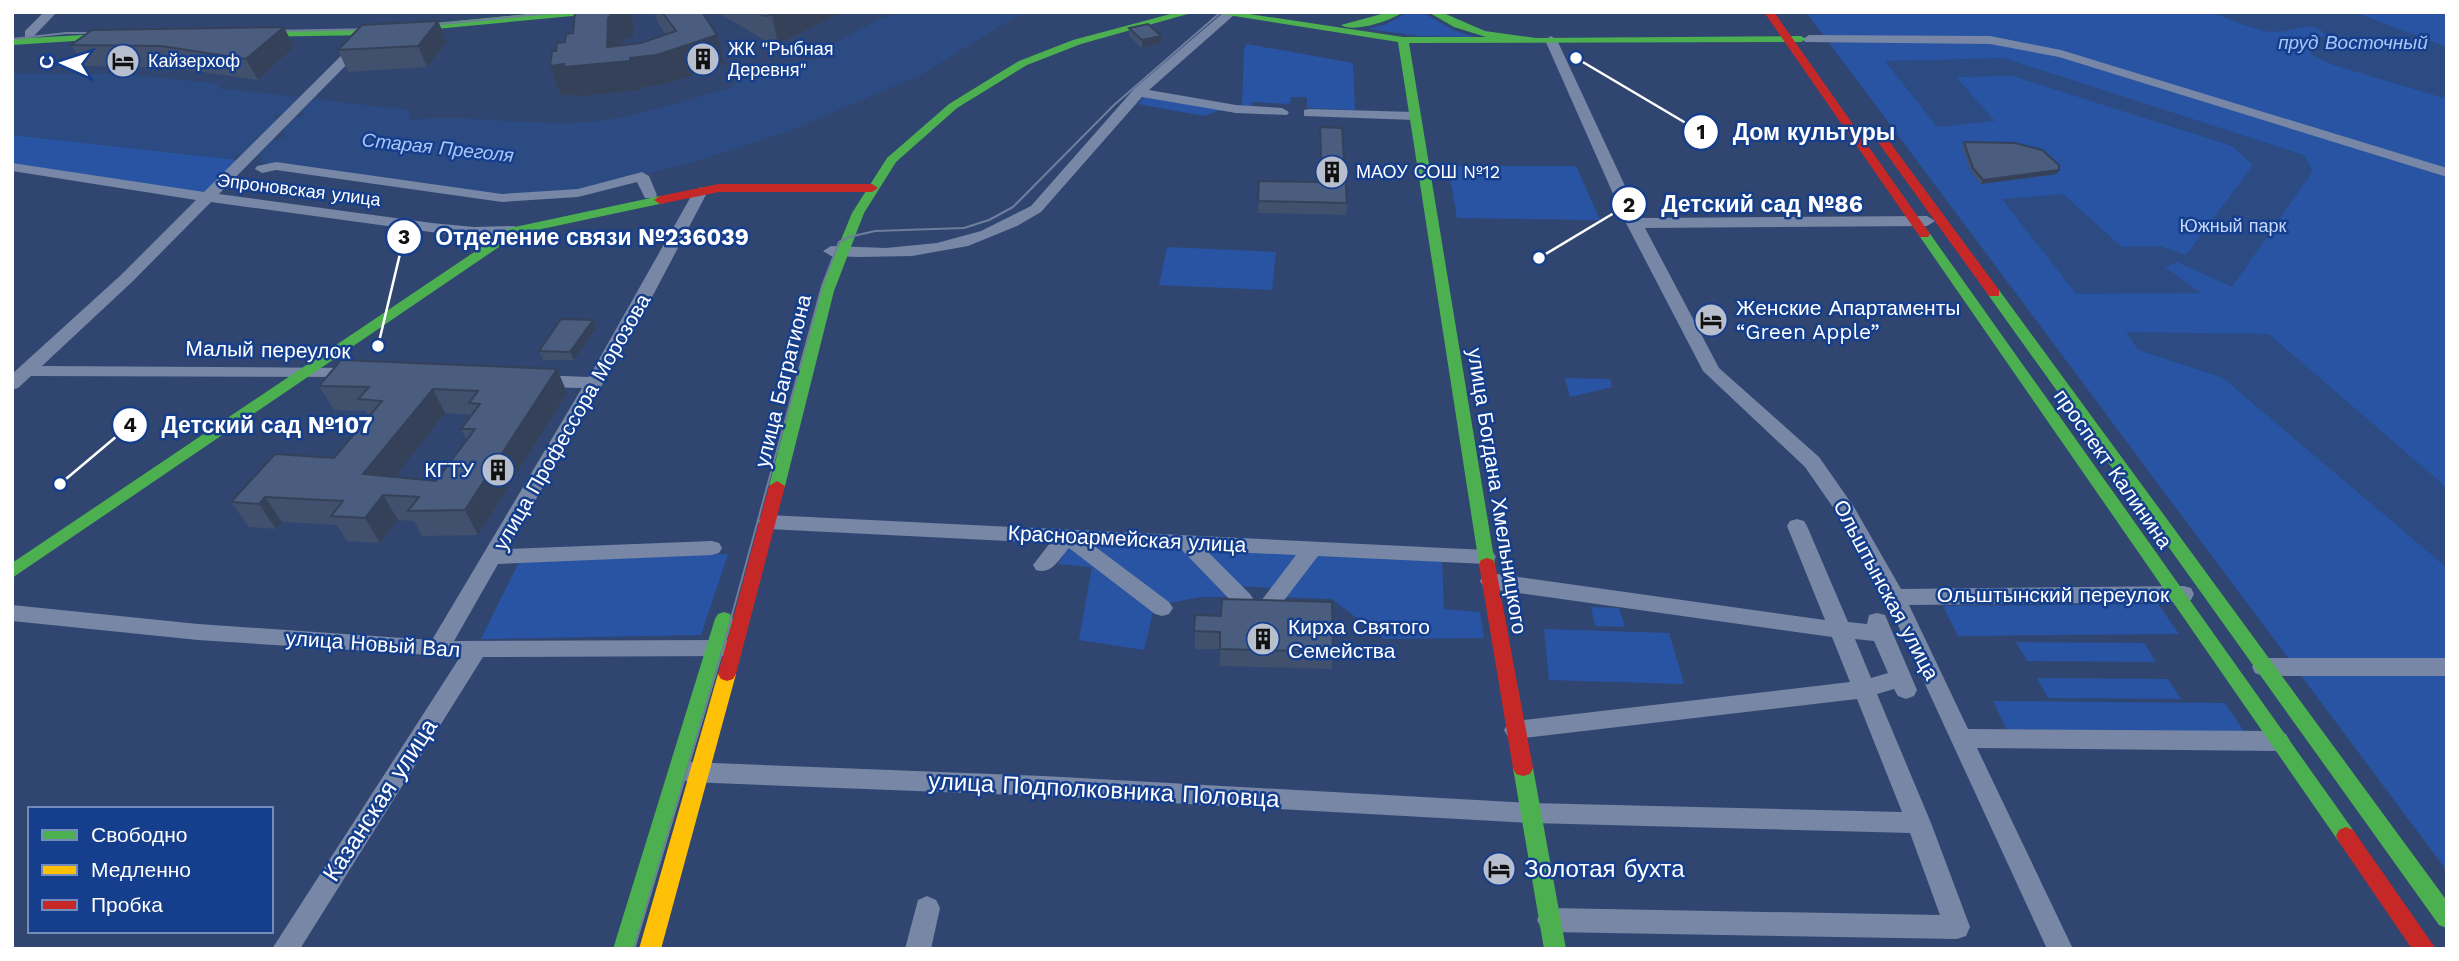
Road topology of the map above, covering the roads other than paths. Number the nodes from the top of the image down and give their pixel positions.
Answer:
1 (51, 12) edge
2 (533, 12) edge
3 (583, 12) edge
4 (1152, 12) edge
5 (1190, 12) edge
6 (1248, 12) edge
7 (1398, 12) edge
8 (1433, 12) edge
9 (1769, 12) edge
10 (1221, 13) edge
11 (1796, 21) dead end
12 (372, 32) junction
13 (29, 34) junction
14 (12, 36) edge
15 (1787, 39) junction
16 (1403, 40) junction
17 (1523, 40) junction
18 (1551, 40) junction
19 (12, 42) edge
20 (1813, 44) junction
21 (1139, 92) junction
22 (1282, 112) dead end
23 (1309, 113) dead end
24 (1414, 116) junction
25 (1866, 117) dead end
26 (246, 161) joint
27 (12, 167) edge
28 (262, 169) dead end
29 (2447, 173) edge
30 (866, 188) junction
31 (701, 191) junction
32 (650, 195) dead end
33 (207, 198) junction
34 (1914, 221) junction
35 (1941, 221) junction
36 (1634, 223) junction
37 (514, 231) junction
38 (836, 252) junction
39 (26, 371) junction
40 (304, 371) junction
41 (375, 374) edge
42 (518, 380) edge
43 (592, 383) junction
44 (12, 384) edge
45 (765, 468) dead end
46 (768, 522) junction
47 (1797, 526) dead end
48 (1067, 536) junction
49 (1186, 542) junction
50 (712, 548) dead end
51 (1313, 548) junction
52 (493, 557) junction
53 (1486, 557) junction
54 (1043, 565) dead end
55 (12, 572) edge
56 (1490, 581) junction
57 (2212, 594) junction
58 (2176, 595) junction
59 (1895, 597) junction
60 (1243, 600) edge
61 (1272, 601) edge
62 (726, 608) dead end
63 (1161, 608) dead end
64 (12, 613) edge
65 (1840, 630) junction
66 (725, 648) junction
67 (438, 649) junction
68 (476, 650) junction
69 (2263, 667) junction
70 (2447, 667) edge
71 (1864, 689) junction
72 (1517, 730) junction
73 (1962, 738) junction
74 (2278, 741) junction
75 (689, 772) junction
76 (1531, 813) junction
77 (1919, 823) junction
78 (928, 908) dead end
79 (2447, 918) edge
80 (1550, 920) junction
81 (285, 949) edge
82 (624, 949) edge
83 (650, 949) edge
84 (918, 949) edge
85 (1555, 949) edge
86 (2060, 949) edge
87 (2425, 949) edge

1 - 13 street
2 - 12 main road
3 - 12 main road
4 - 30 main road, улица Багратиона
5 - 30 main road, улица Багратиона
6 - 7 main road
8 - 17 main road
9 - 15 main road, проспект Калинина
10 - 16 main road
10 - 21 street
11 - 20 main road
12 - 26 street
13 - 14 main road
13 - 19 main road
15 - 18 main road
15 - 20 main road
15 - 34 main road, проспект Калинина
16 - 17 main road
16 - 24 main road, улица Богдана Хмельницкого
17 - 18 main road
18 - 36 street, Ольштынская улица
20 - 29 street
21 - 22 street
21 - 38 street
23 - 24 street
24 - 53 main road, улица Богдана Хмельницкого
25 - 35 main road, проспект Калинина
26 - 33 street
27 - 33 street, Эпроновская улица
28 - 32 street, Эпроновская улица
30 - 31 main road, Эпроновская улица
30 - 38 main road, улица Багратиона
31 - 37 main road, Эпроновская улица
31 - 43 street, улица Профессора Морозова
33 - 37 street, Эпроновская улица
33 - 39 street
34 - 35 street
34 - 36 street
34 - 58 main road, проспект Калинина
35 - 57 main road, проспект Калинина
36 - 59 street, Ольштынская улица
37 - 40 main road
38 - 45 main road, улица Багратиона
38 - 46 main road, улица Багратиона
39 - 40 street, Малый переулок
39 - 44 street
40 - 41 street, Малый переулок
40 - 55 main road
42 - 43 street
43 - 52 street, улица Профессора Морозова
46 - 48 street, Красноармейская улица
46 - 66 main road, улица Багратиона
47 - 65 street
48 - 49 street, Красноармейская улица
48 - 54 street
48 - 63 street
49 - 51 street, Красноармейская улица
49 - 60 street
50 - 52 street
51 - 53 street, Красноармейская улица
51 - 61 street
52 - 67 street, улица Профессора Морозова
53 - 56 main road, улица Богдана Хмельницкого
56 - 65 street
56 - 72 main road, улица Богдана Хмельницкого
57 - 58 street, Ольштынский переулок
57 - 69 main road, проспект Калинина
58 - 59 street, Ольштынский переулок
58 - 74 main road, проспект Калинина
59 - 73 street, Ольштынская улица
62 - 66 main road, улица Багратиона
64 - 67 street, улица Новый Вал
65 - 71 street
65 - 71 street
66 - 68 street, улица Новый Вал
66 - 75 main road, улица Багратиона
66 - 75 main road, улица Багратиона
67 - 68 street, улица Новый Вал
68 - 81 street, Казанская улица
69 - 70 street
69 - 79 main road, проспект Калинина
71 - 72 street
71 - 77 street
72 - 76 main road, улица Богдана Хмельницкого
73 - 74 street
73 - 86 street, Ольштынская улица
74 - 87 main road, проспект Калинина
75 - 76 street, улица Подполковника Половца
75 - 82 main road, улица Багратиона
75 - 83 main road, улица Багратиона
76 - 77 street, улица Подполковника Половца
76 - 80 main road, улица Богдана Хмельницкого
77 - 80 street
78 - 84 street
80 - 85 main road, улица Богдана Хмельницкого

